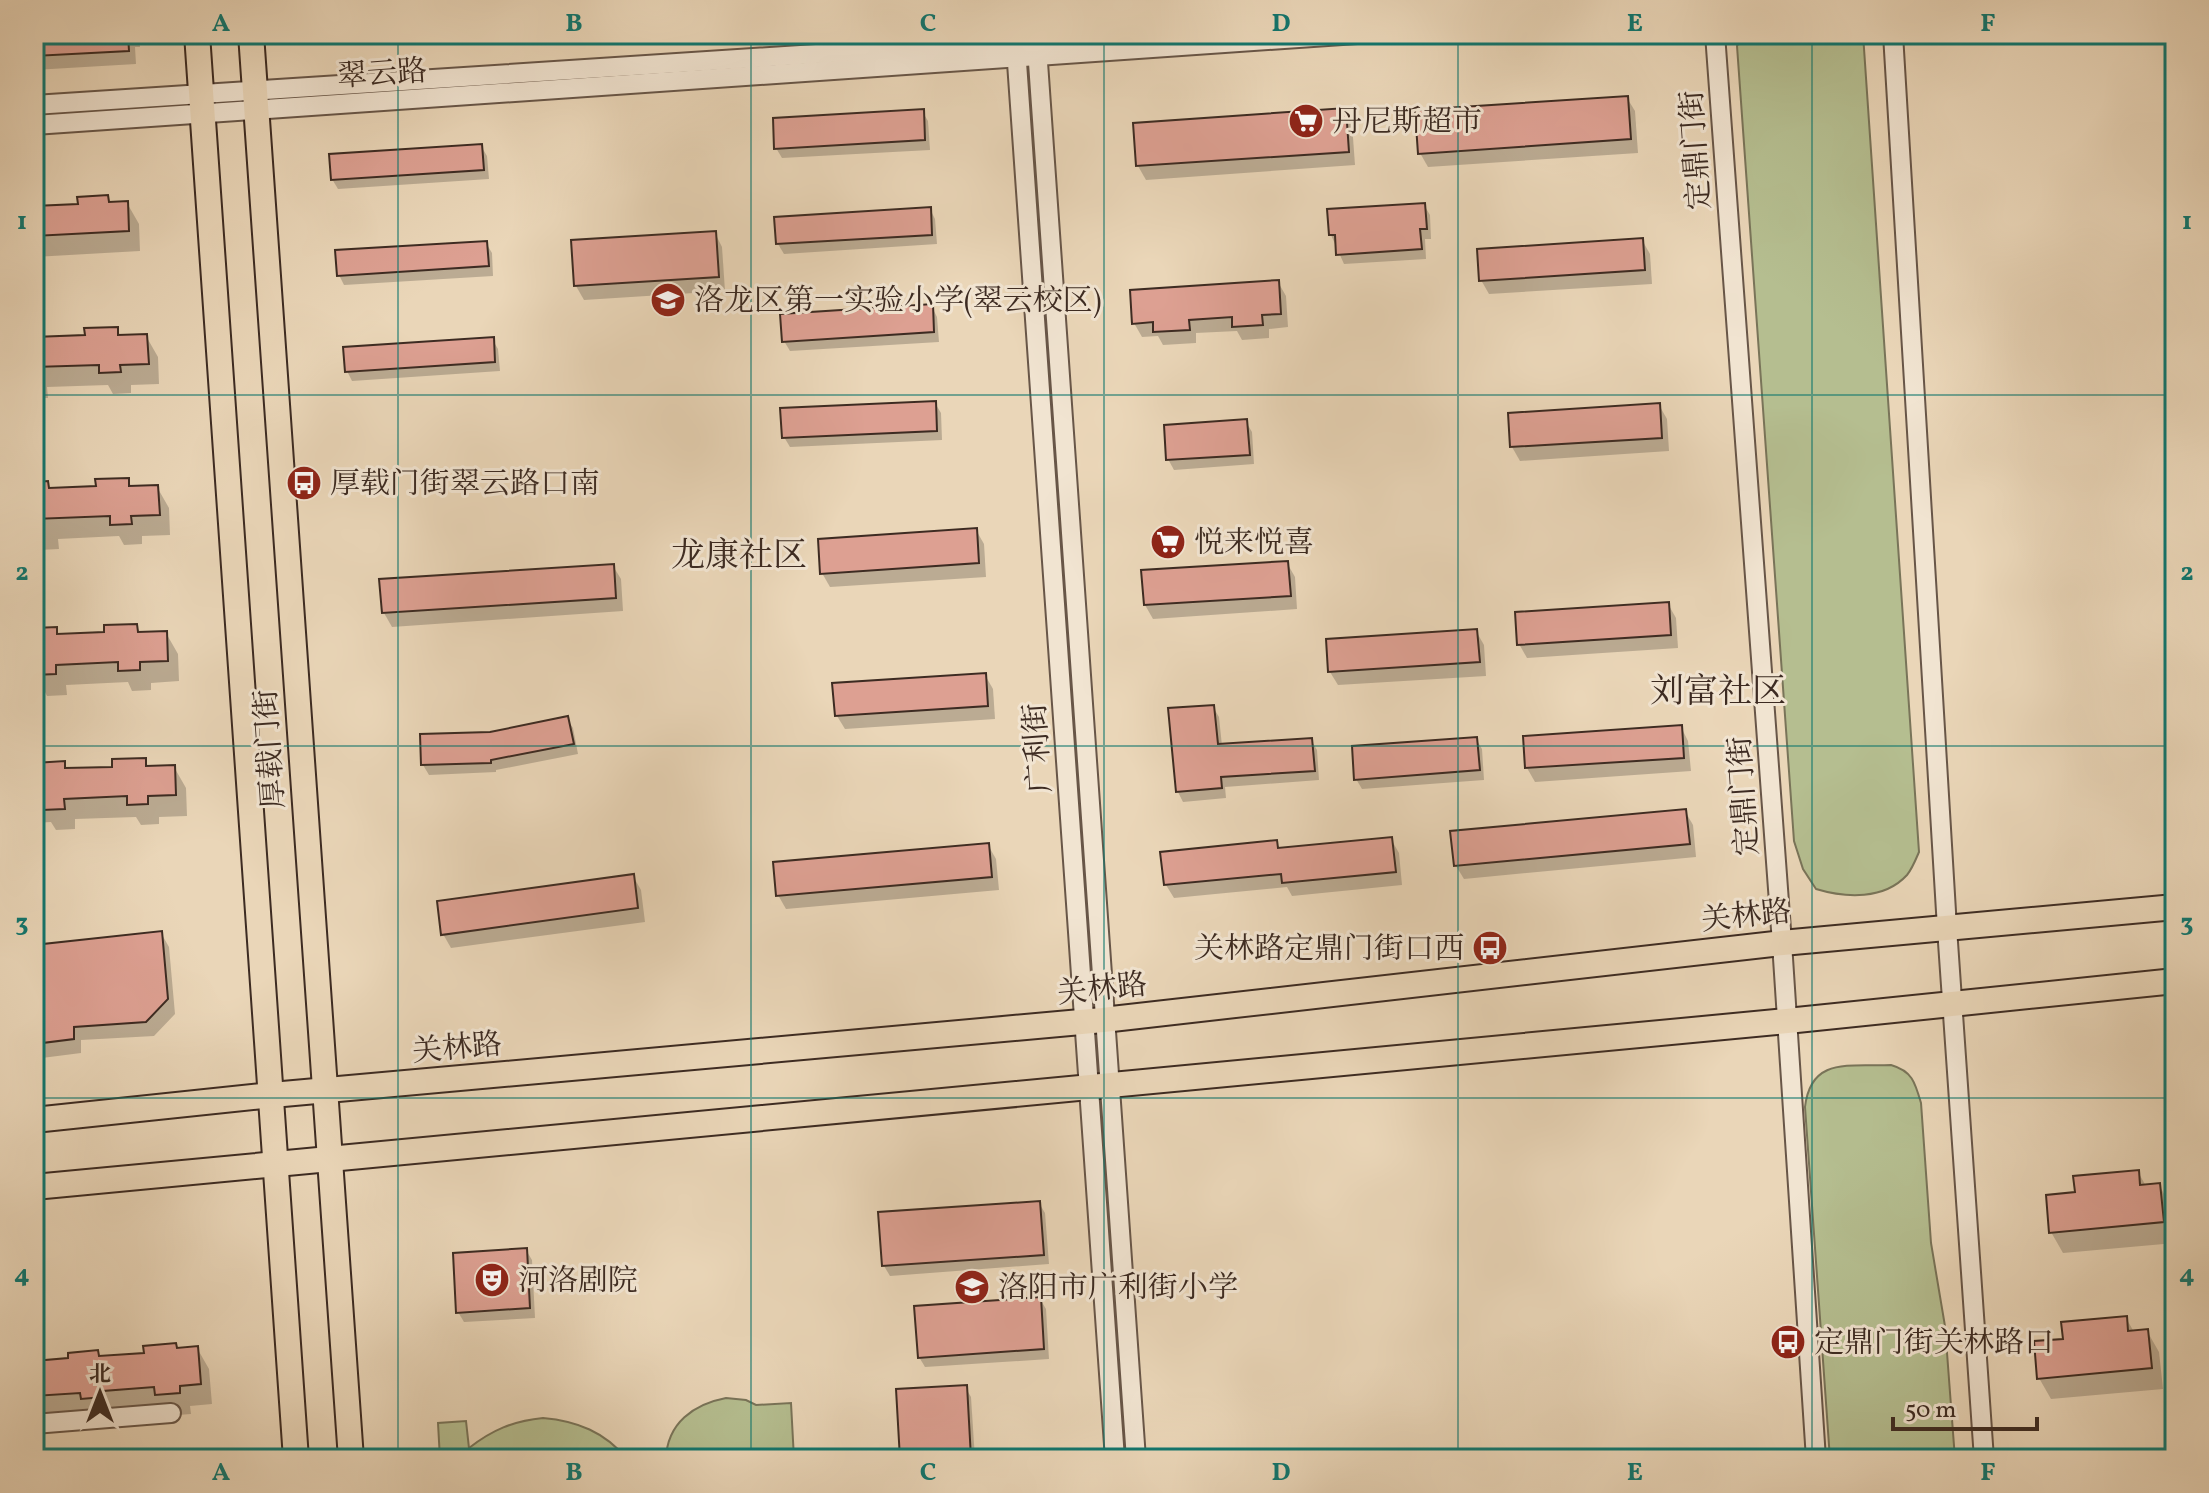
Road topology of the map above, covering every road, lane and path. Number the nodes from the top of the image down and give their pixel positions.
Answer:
1 (197, 34) edge
2 (251, 34) edge
3 (1122, 34) edge
4 (1357, 34) edge
5 (1715, 34) edge
6 (1893, 34) edge
7 (1037, 44) edge
8 (1015, 45) edge
9 (255, 100) junction
10 (201, 104) junction
11 (34, 105) edge
12 (34, 125) edge
13 (2175, 907) edge
14 (1947, 928) junction
15 (1782, 943) junction
16 (2175, 981) edge
17 (1952, 1004) junction
18 (1094, 1021) junction
19 (1787, 1021) junction
20 (1099, 1084) junction
21 (325, 1092) junction
22 (272, 1095) junction
23 (34, 1120) edge
24 (331, 1159) junction
25 (275, 1164) junction
26 (34, 1187) edge
27 (171, 1413) dead end
28 (34, 1424) edge
29 (296, 1459) edge
30 (351, 1459) edge
31 (1115, 1459) edge
32 (1136, 1459) edge
33 (1816, 1459) edge
34 (1984, 1459) edge

1 - 10 main road, 厚载门街
2 - 9 main road, 厚载门街
3 - 7 street, 翠云路
4 - 7 street, 翠云路
5 - 15 street, 定鼎门街
6 - 14 street
7 - 8 street, 翠云路
7 - 18 street, 广利街
8 - 9 street, 翠云路
8 - 18 street, 广利街
9 - 10 street, 翠云路
9 - 21 main road, 厚载门街
10 - 11 street, 翠云路
10 - 12 street, 翠云路
10 - 22 main road, 厚载门街
13 - 14 main road, 关林路
14 - 15 main road, 关林路
14 - 17 street
15 - 18 main road, 关林路
15 - 19 street, 定鼎门街
16 - 17 main road
17 - 19 main road
17 - 34 street
18 - 20 street, 广利街
18 - 21 main road, 关林路
19 - 20 main road
19 - 33 street, 定鼎门街
20 - 24 main road
20 - 31 street, 广利街
20 - 32 street, 广利街
21 - 22 main road, 关林路
21 - 24 main road, 厚载门街
22 - 23 main road, 关林路
22 - 25 main road, 厚载门街
24 - 25 main road
24 - 30 main road, 厚载门街
25 - 26 main road
25 - 29 main road, 厚载门街
27 - 28 street

